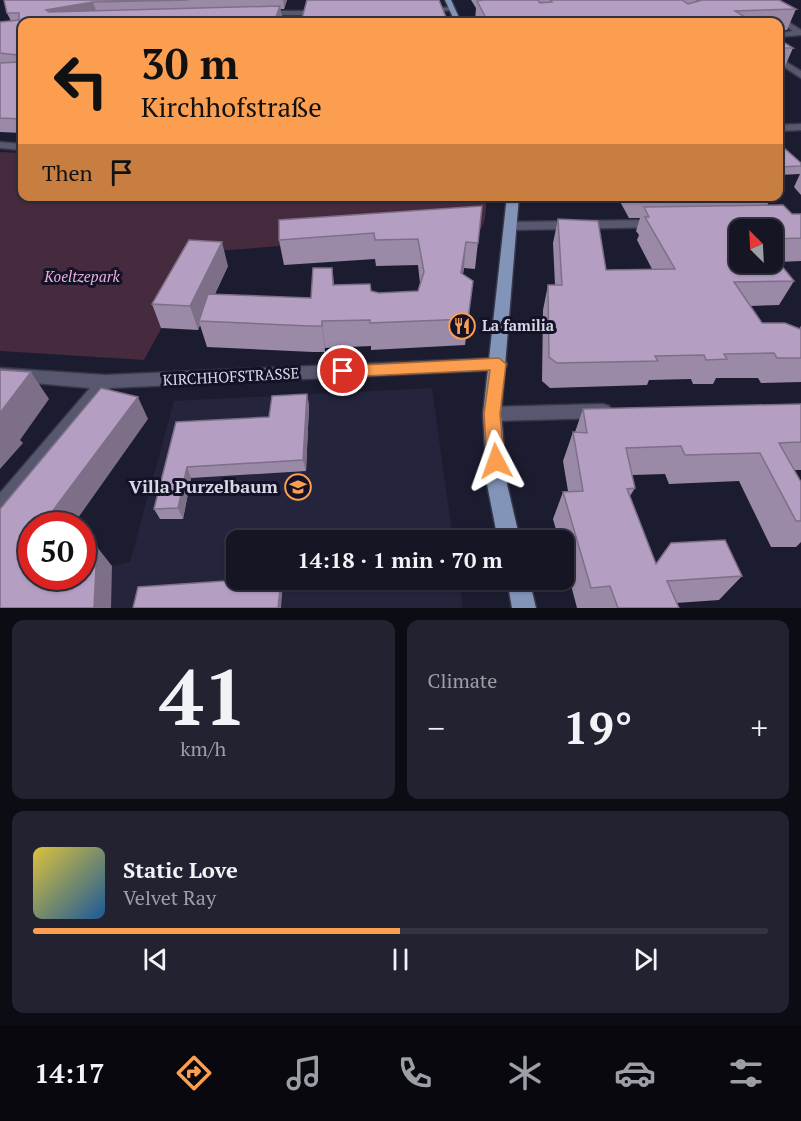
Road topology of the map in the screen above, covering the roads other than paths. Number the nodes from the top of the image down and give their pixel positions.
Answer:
1 (289, 0) edge
2 (448, 0) edge
3 (748, 0) edge
4 (452, 9) junction
5 (409, 10) edge
6 (338, 12) edge
7 (291, 13) junction
8 (246, 14) edge
9 (290, 18) edge
10 (456, 18) edge
11 (777, 18) edge
12 (783, 22) edge
13 (783, 35) edge
14 (783, 61) edge
15 (801, 75) edge
16 (801, 127) edge
17 (783, 128) edge
18 (0, 146) edge
19 (18, 147) edge
20 (513, 201) edge
21 (673, 224) edge
22 (512, 226) junction
23 (499, 364) junction
24 (0, 374) edge
25 (105, 382) junction
26 (626, 411) edge
27 (492, 414) junction
28 (0, 508) edge
29 (507, 530) edge
30 (520, 590) edge
31 (524, 608) edge

1 - 7 street
2 - 4 main road
3 - 11 street
4 - 5 street
4 - 10 main road
6 - 7 street
7 - 8 street
7 - 9 street
12 - 13 street
14 - 15 street
16 - 17 street
18 - 19 street
20 - 22 main road
21 - 22 street
22 - 23 main road
23 - 25 street, KIRCHHOFSTRASSE
23 - 27 main road
24 - 25 street, KIRCHHOFSTRASSE
25 - 28 street
26 - 27 street
27 - 29 main road
30 - 31 main road

